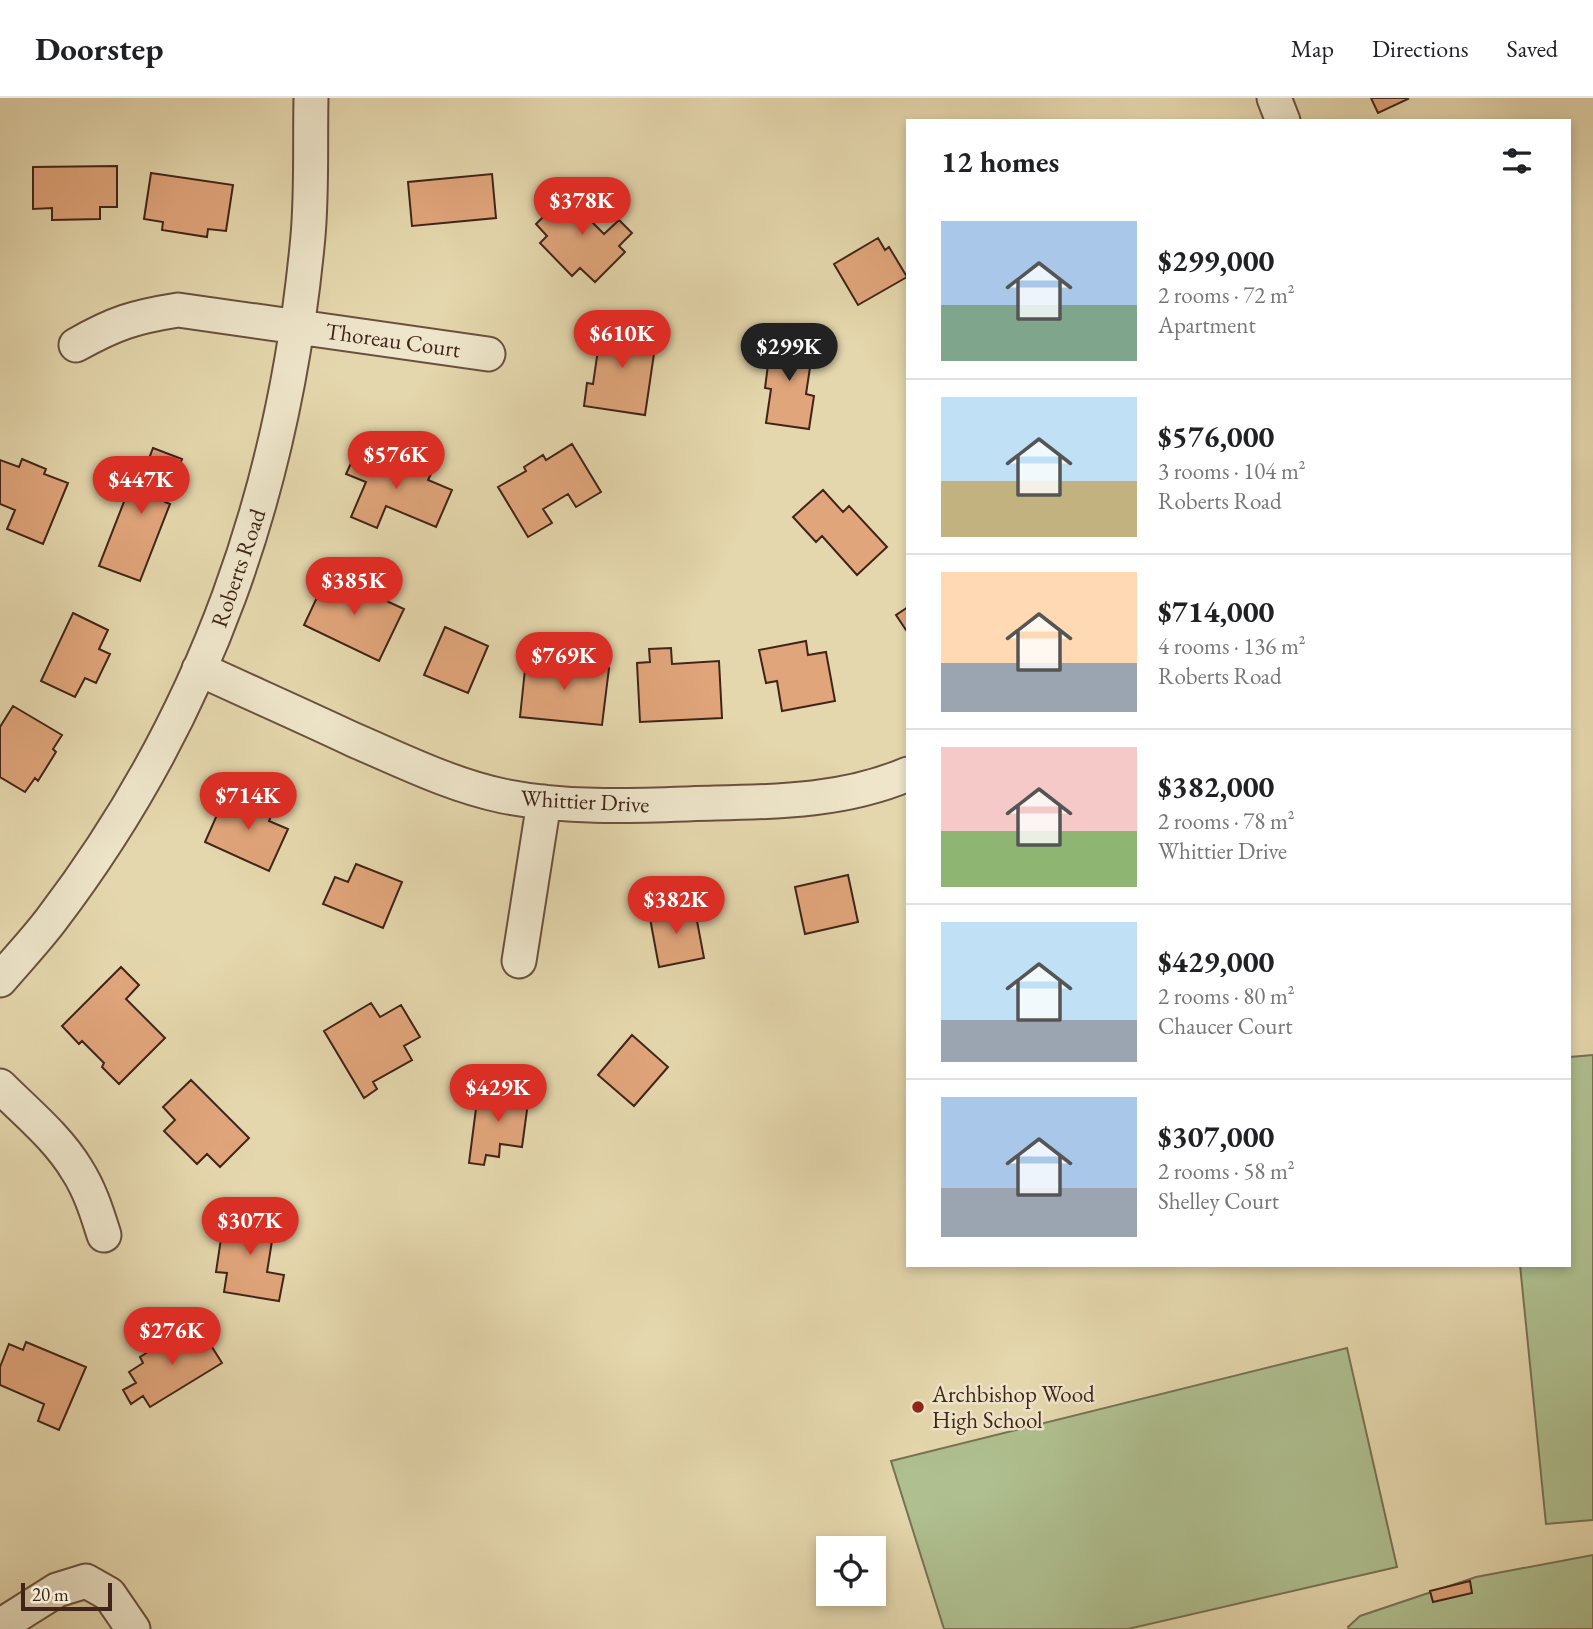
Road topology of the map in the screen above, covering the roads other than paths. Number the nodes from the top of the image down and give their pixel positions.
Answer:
1 (311, 98) edge
2 (1274, 98) edge
3 (1282, 119) edge
4 (298, 327) junction
5 (76, 345) dead end
6 (488, 354) dead end
7 (200, 669) junction
8 (906, 775) edge
9 (544, 802) junction
10 (519, 961) dead end
11 (0, 980) edge
12 (0, 1086) edge
13 (104, 1236) dead end
14 (0, 1626) edge
15 (133, 1629) edge

1 - 4 street, Roberts Road
2 - 3 street
4 - 5 street, Thoreau Court
4 - 6 street, Thoreau Court
4 - 7 street, Roberts Road
7 - 9 street, Whittier Drive
7 - 11 street, Roberts Road
8 - 9 street, Whittier Drive
9 - 10 street
12 - 13 street
14 - 15 street

